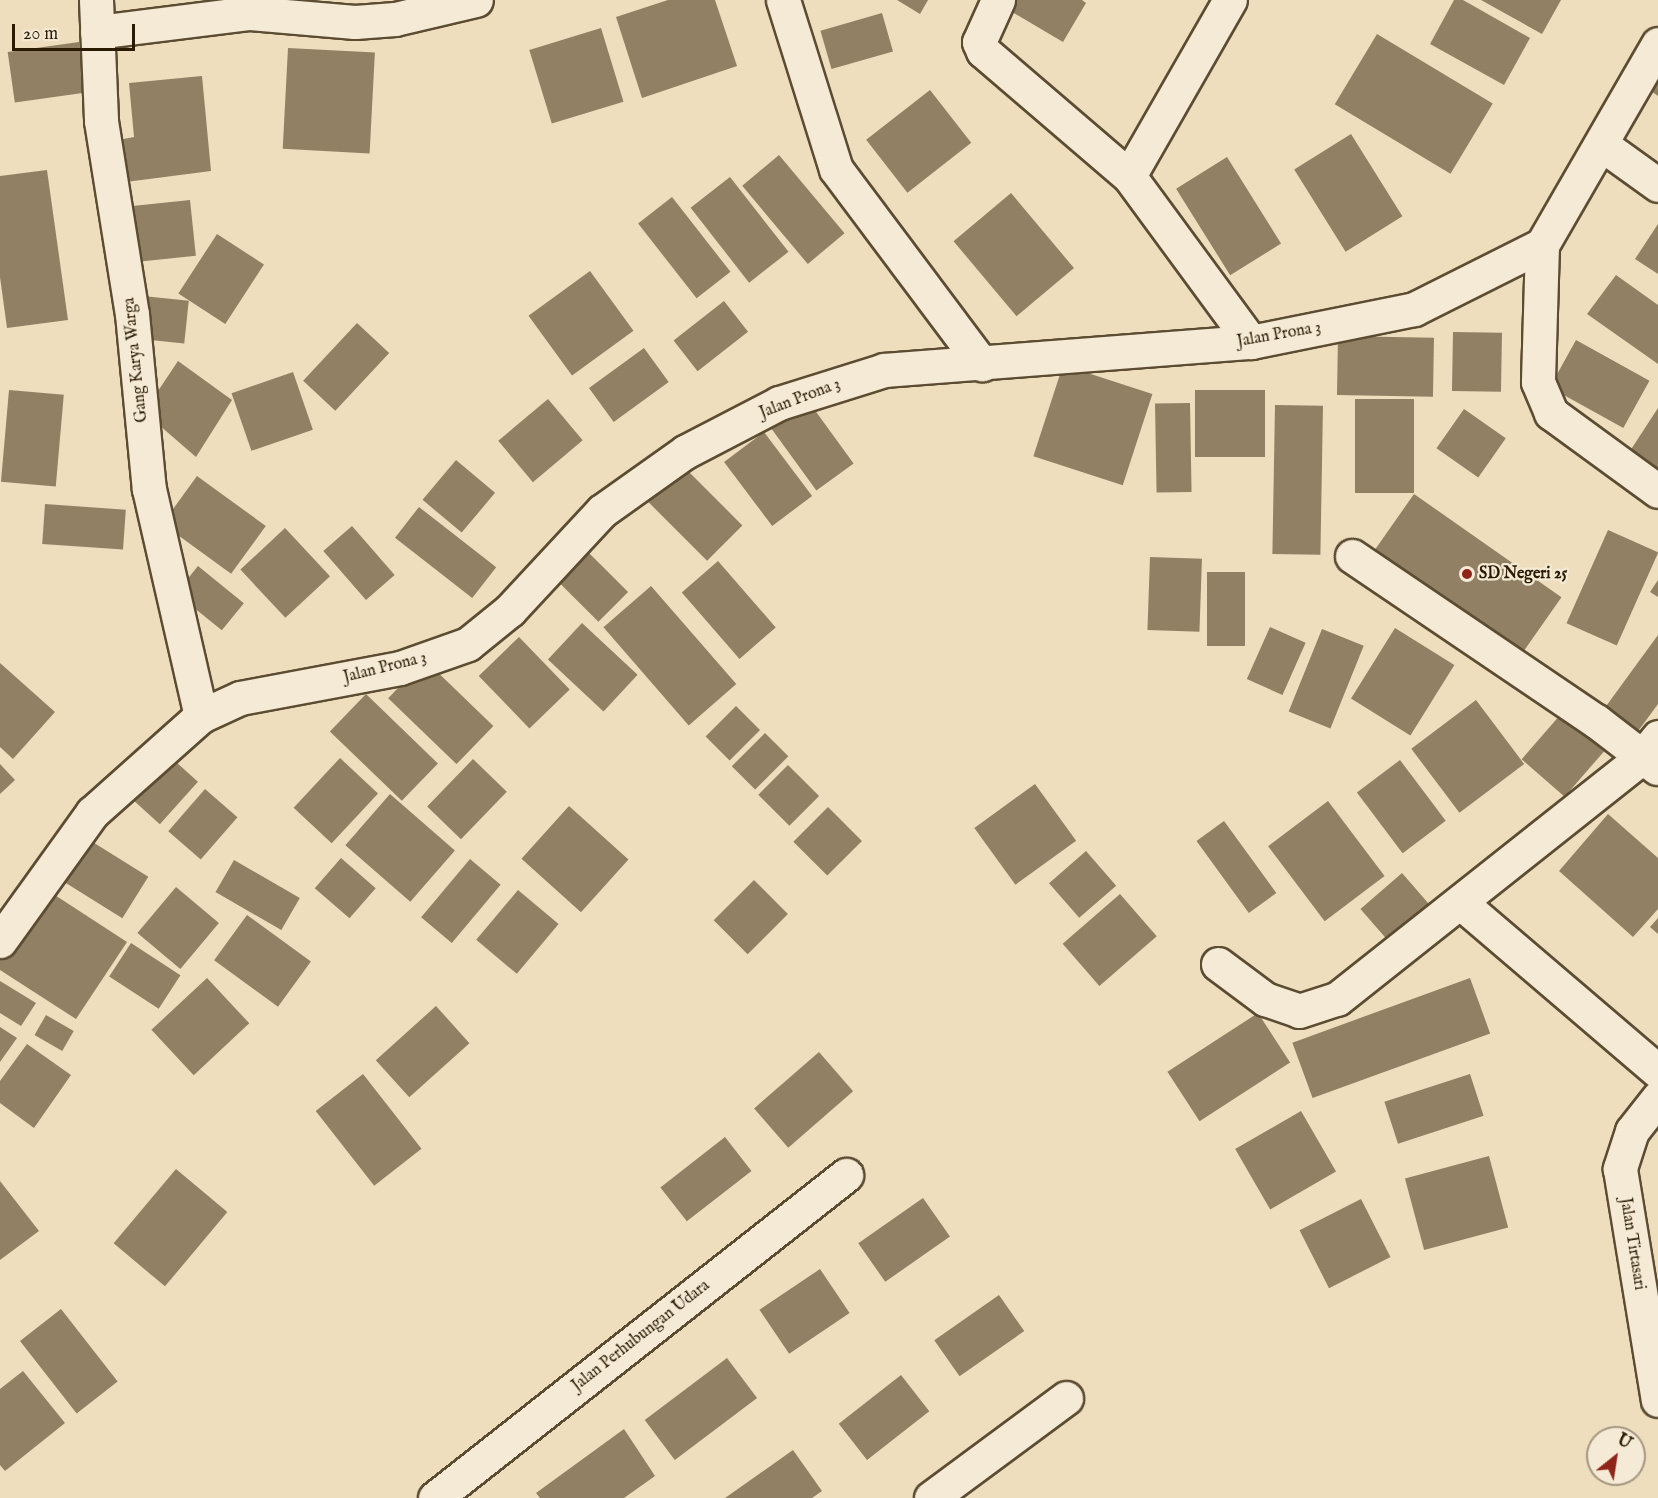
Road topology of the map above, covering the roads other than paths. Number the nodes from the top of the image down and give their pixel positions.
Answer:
1 (96, 0) edge
2 (476, 0) edge
3 (783, 0) edge
4 (998, 0) edge
5 (1230, 0) edge
6 (97, 32) junction
7 (1658, 44) edge
8 (1600, 144) junction
9 (1129, 176) junction
10 (1658, 185) edge
11 (1542, 245) junction
12 (1251, 342) junction
13 (982, 364) junction
14 (1658, 491) edge
15 (1352, 556) dead end
16 (201, 716) junction
17 (1653, 754) edge
18 (1461, 903) junction
19 (0, 941) edge
20 (1218, 964) dead end
21 (1658, 1071) edge
22 (1658, 1098) edge
23 (846, 1174) dead end
24 (1066, 1398) dead end
25 (1658, 1400) edge
26 (437, 1497) edge
27 (931, 1498) edge

1 - 6 street, Gang Karya Warga
2 - 6 street
3 - 13 street
4 - 9 street
5 - 9 street
6 - 16 street, Gang Karya Warga
7 - 8 street
8 - 10 street
8 - 11 street
9 - 12 street
11 - 12 street, Jalan Prona 3
11 - 14 street
12 - 13 street, Jalan Prona 3
13 - 16 street, Jalan Prona 3
15 - 17 street
16 - 19 street, Jalan Prona 3
17 - 18 street
18 - 20 street
18 - 21 street
22 - 25 street, Jalan Tirtasari
23 - 26 street, Jalan Perhubungan Udara
24 - 27 street

